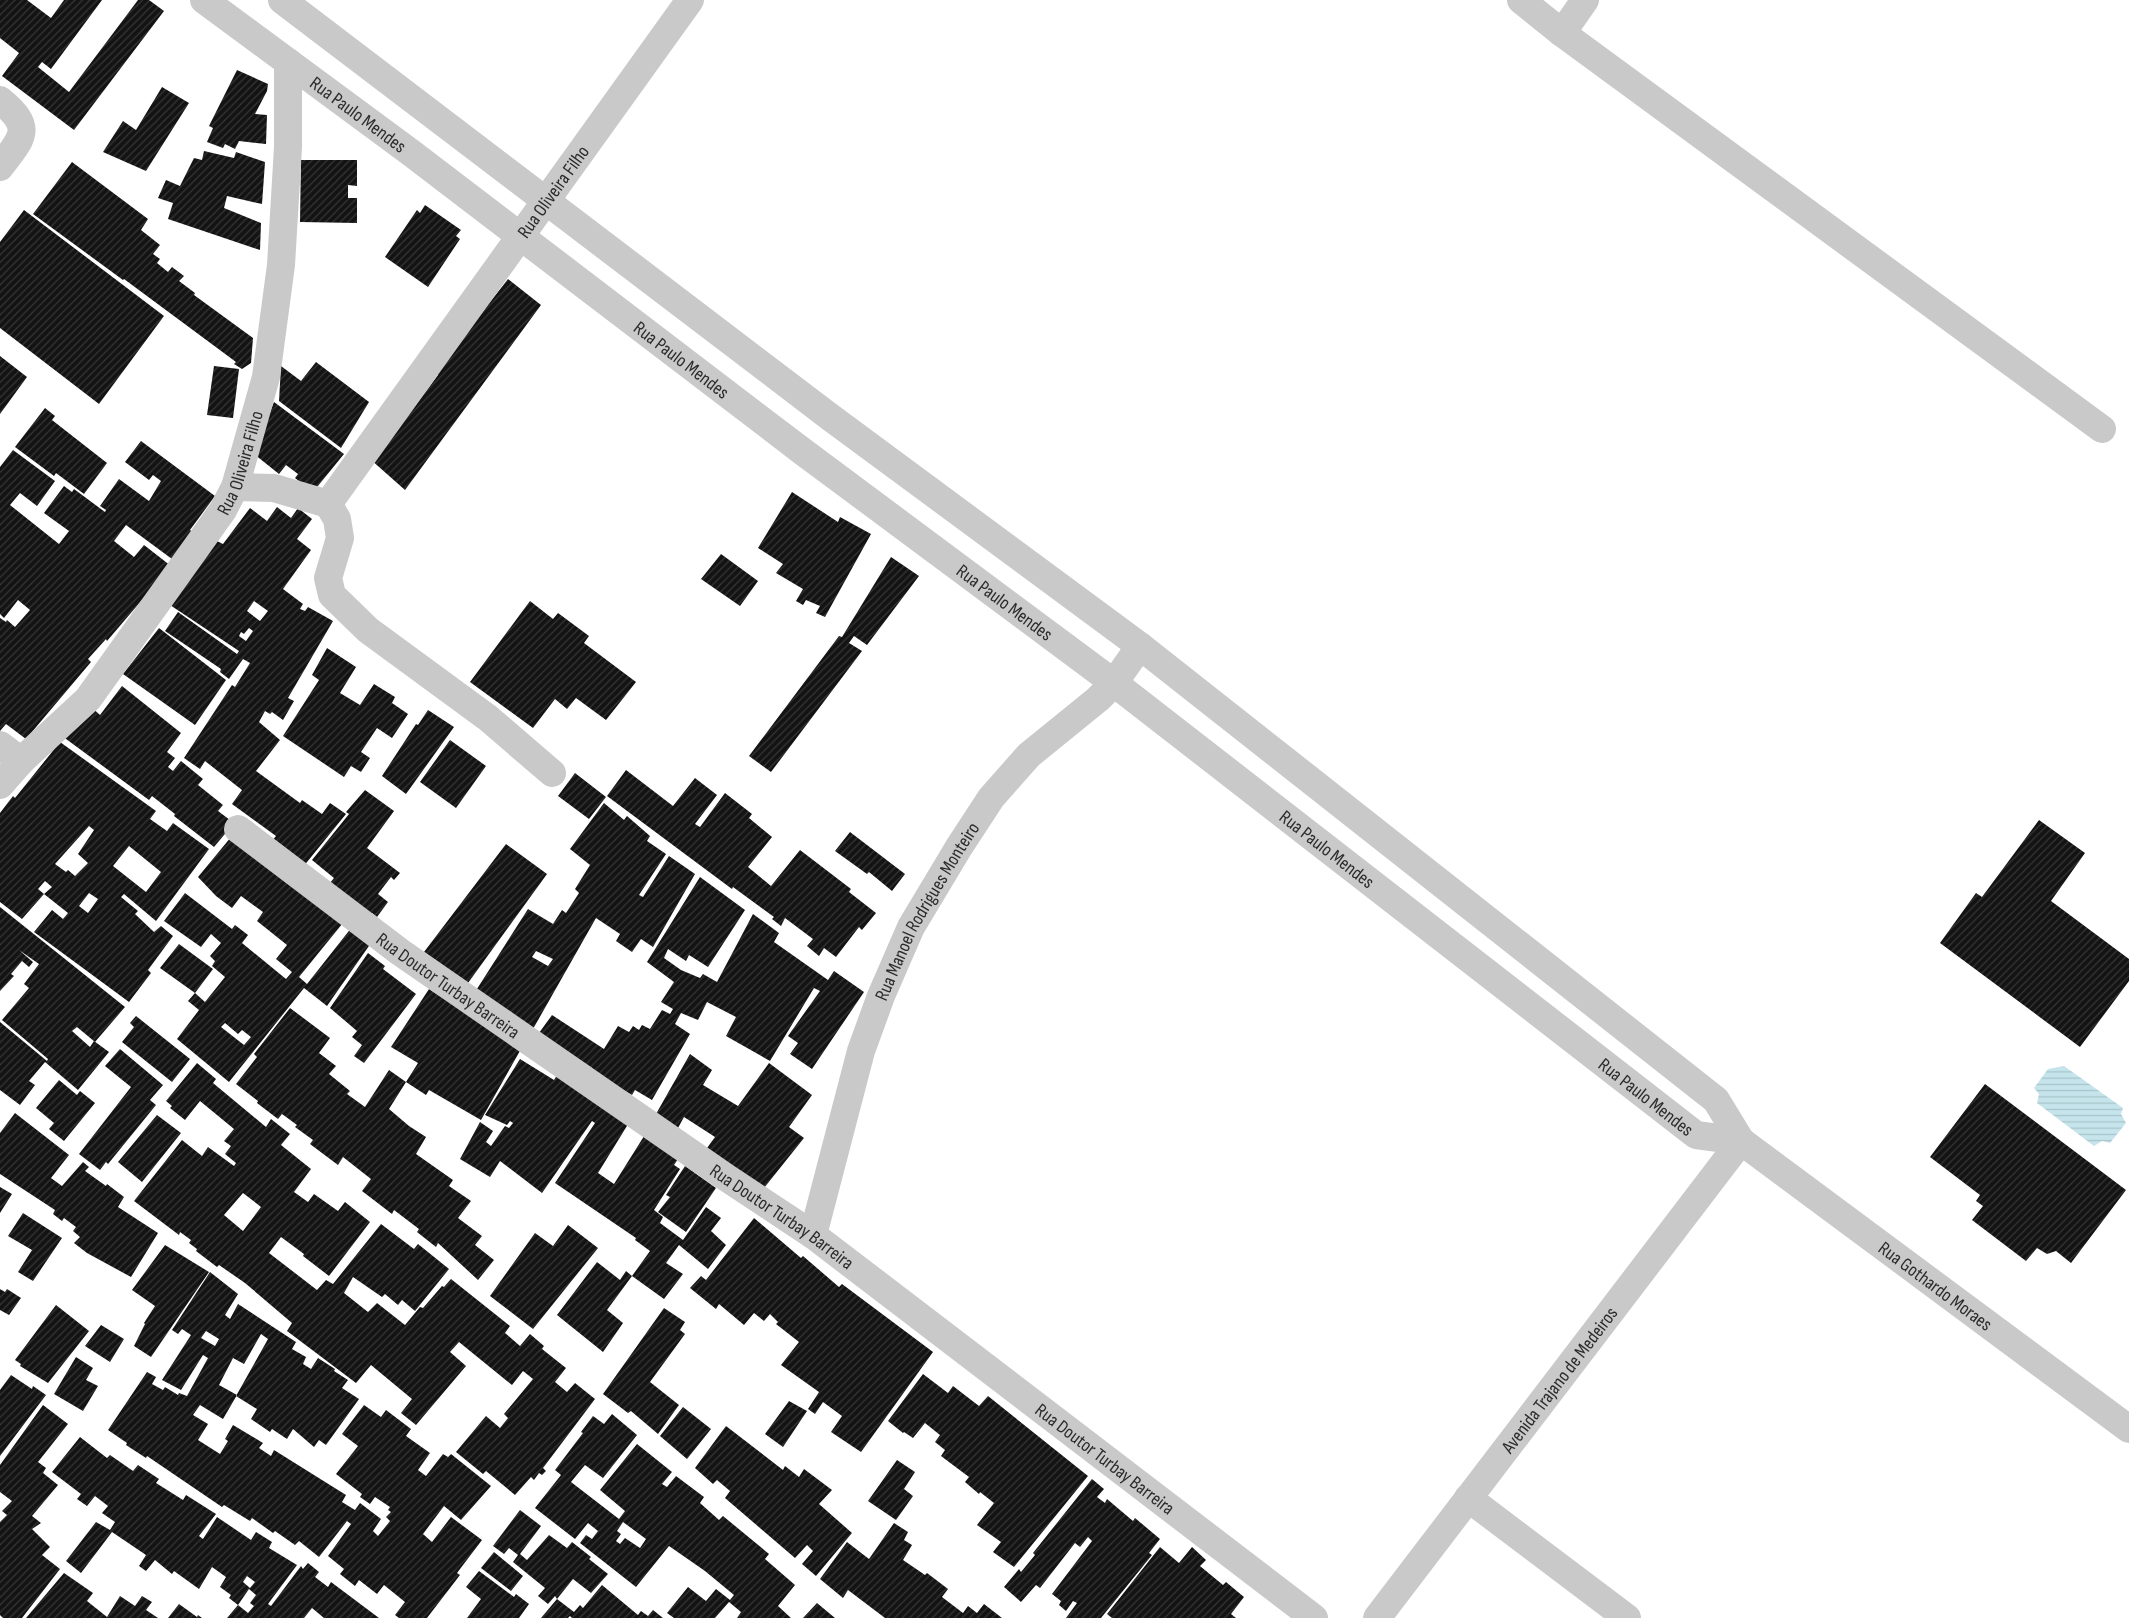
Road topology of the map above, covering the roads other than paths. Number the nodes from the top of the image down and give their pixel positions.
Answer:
1 (204, 0) edge
2 (282, 0) edge
3 (690, 0) edge
4 (1521, 0) edge
5 (1585, 0) edge
6 (1562, 33) junction
7 (288, 62) junction
8 (0, 100) edge
9 (434, 116) junction
10 (410, 152) junction
11 (0, 167) edge
12 (545, 201) junction
13 (520, 235) junction
14 (830, 417) junction
15 (2102, 429) dead end
16 (802, 451) junction
17 (235, 487) junction
18 (328, 504) junction
19 (1140, 646) junction
20 (1114, 683) junction
21 (10, 753) edge
22 (552, 773) dead end
23 (0, 785) edge
24 (238, 829) dead end
25 (1741, 1141) junction
26 (813, 1235) junction
27 (2129, 1429) edge
28 (1468, 1498) junction
29 (1314, 1618) edge
30 (1377, 1618) edge
31 (1627, 1618) edge

1 - 7 street, Rua Paulo Mendes
2 - 9 street, Rua Paulo Mendes
3 - 12 street, Rua Oliveira Filho
4 - 6 street
5 - 6 street
6 - 15 street
7 - 10 street, Rua Paulo Mendes
7 - 17 street, Rua Oliveira Filho
8 - 11 street
9 - 10 street
9 - 12 street, Rua Paulo Mendes
10 - 13 street, Rua Paulo Mendes
12 - 13 street, Rua Oliveira Filho
12 - 14 street, Rua Paulo Mendes
13 - 16 street, Rua Paulo Mendes
13 - 18 street, Rua Oliveira Filho
14 - 16 street
14 - 19 street, Rua Paulo Mendes
16 - 20 street, Rua Paulo Mendes
17 - 18 street
17 - 21 street, Rua Oliveira Filho
18 - 22 street
19 - 20 street, Rua Manoel Rodrigues Monteiro
19 - 25 street, Rua Paulo Mendes
20 - 25 street, Rua Paulo Mendes
20 - 26 street, Rua Manoel Rodrigues Monteiro
21 - 23 street, Rua Oliveira Filho
24 - 26 street, Rua Doutor Turbay Barreira
25 - 27 street, Rua Gothardo Moraes
25 - 28 street, Avenida Trajano de Medeiros
26 - 29 street, Rua Doutor Turbay Barreira
28 - 30 street, Avenida Trajano de Medeiros
28 - 31 street

